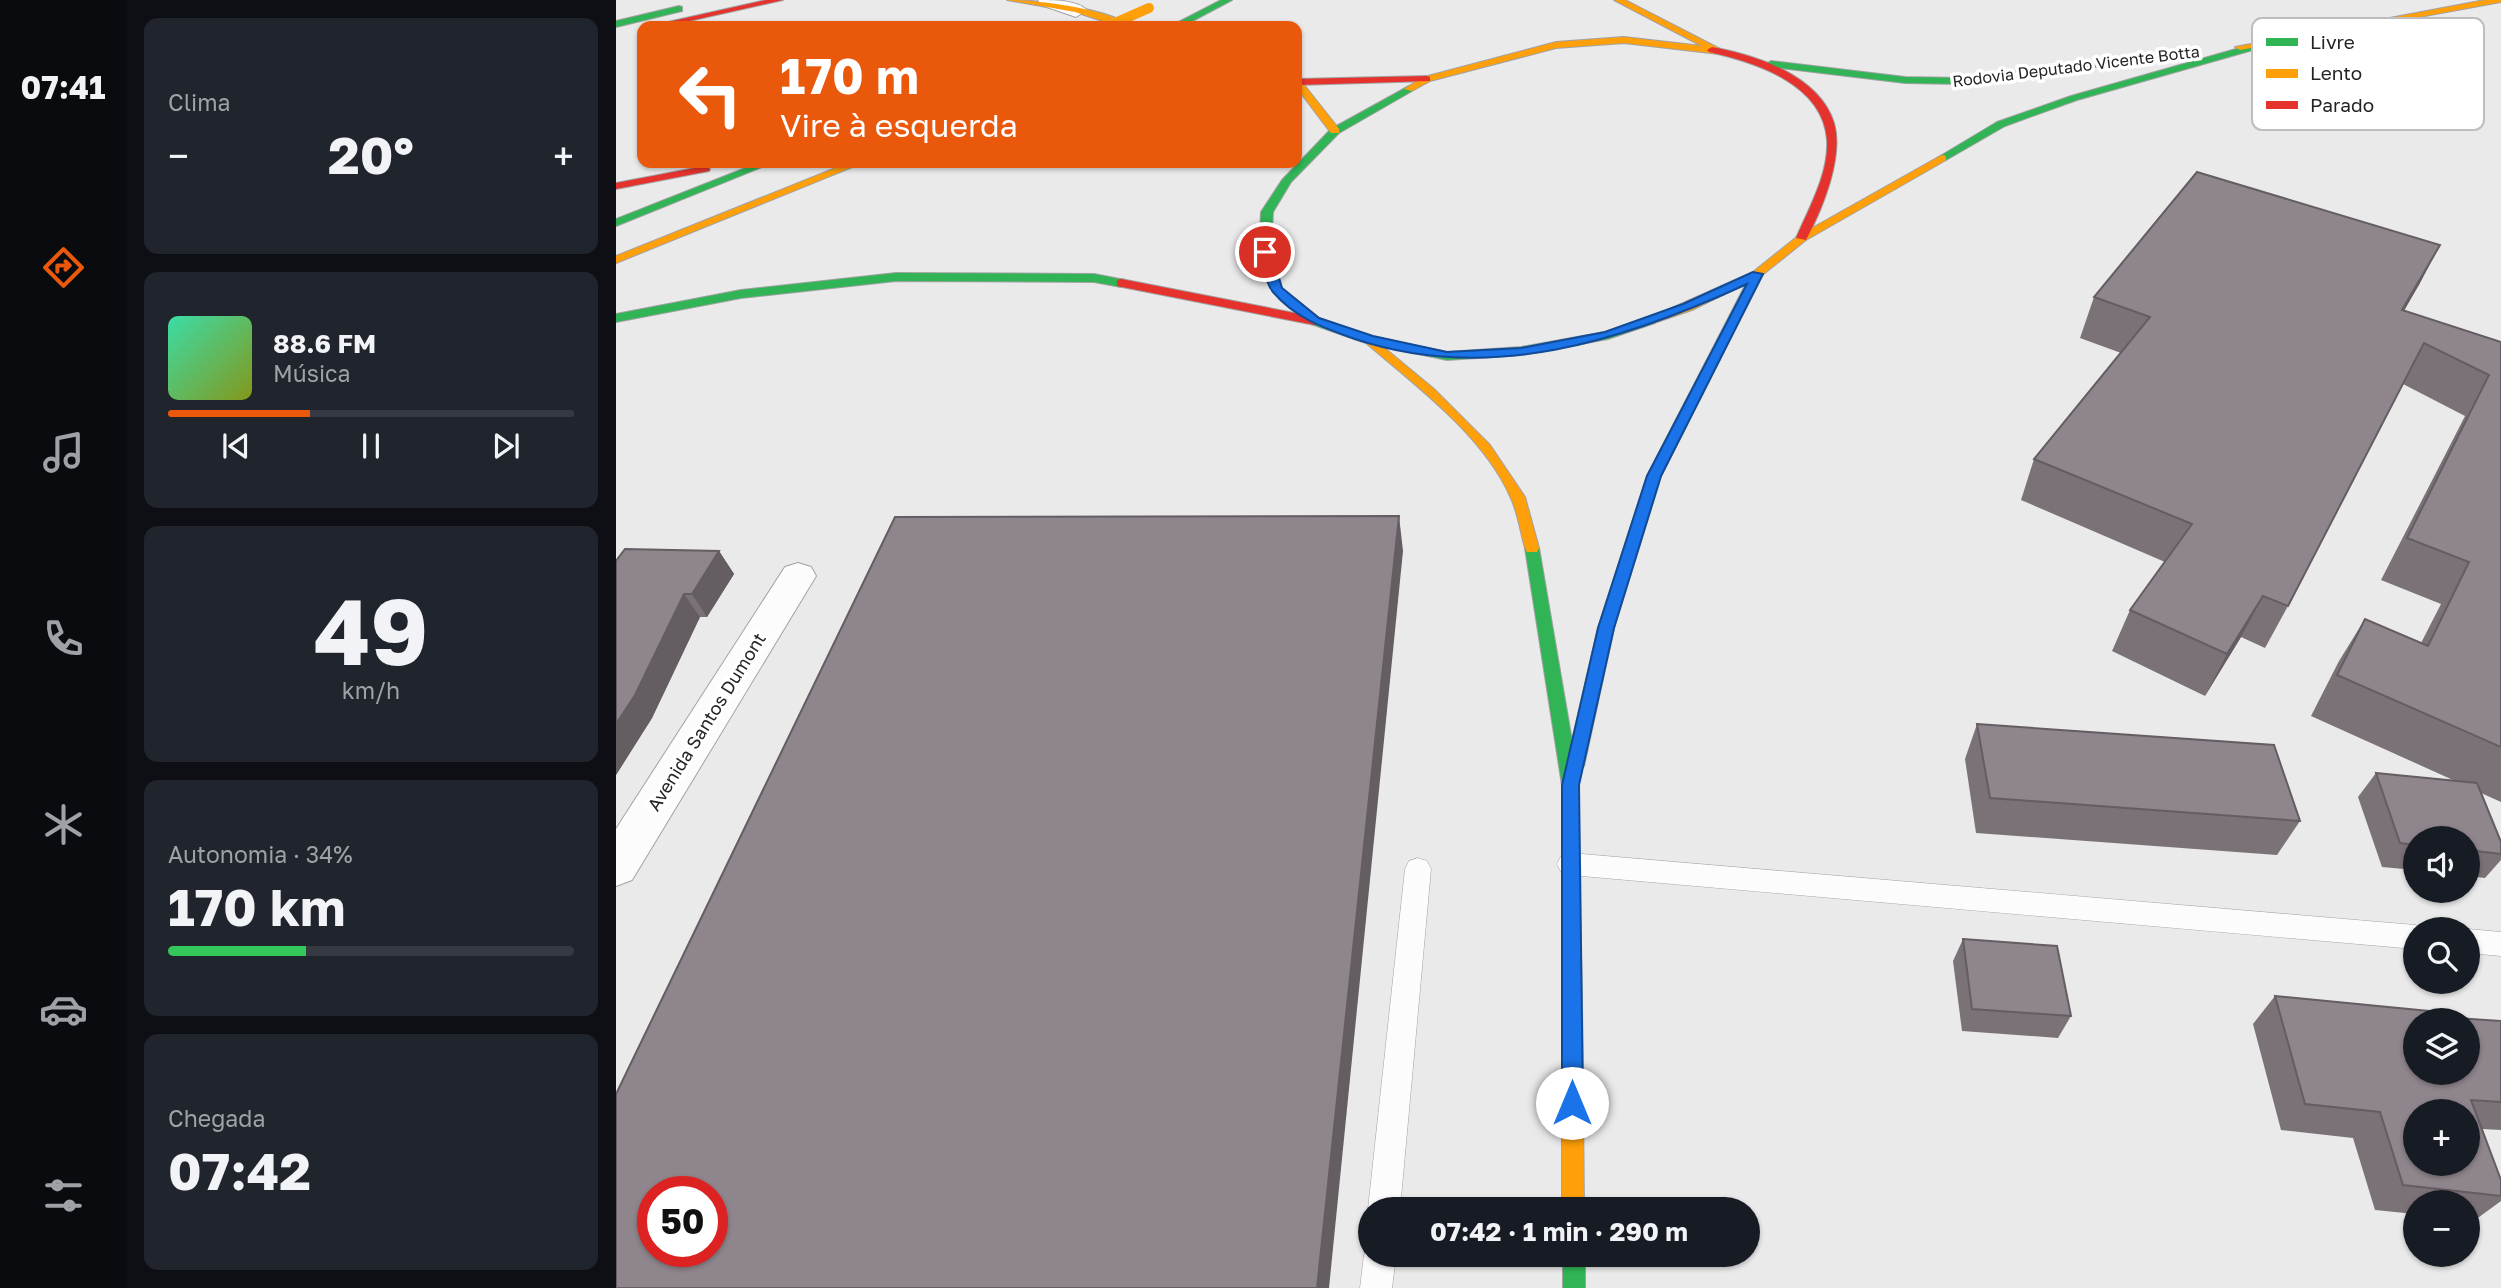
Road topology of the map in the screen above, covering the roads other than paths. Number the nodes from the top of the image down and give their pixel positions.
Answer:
1 (722, 0) edge
2 (779, 0) edge
3 (1011, 0) edge
4 (1049, 0) edge
5 (1164, 0) edge
6 (1228, 0) edge
7 (1618, 0) edge
8 (2500, 0) edge
9 (1076, 10) junction
10 (2403, 18) edge
11 (679, 21) edge
12 (1111, 21) edge
13 (1119, 21) edge
14 (1188, 21) edge
15 (616, 24) edge
16 (637, 30) edge
17 (616, 36) edge
18 (2252, 45) edge
19 (2252, 47) edge
20 (1719, 51) junction
21 (1763, 63) junction
22 (1427, 79) junction
23 (1302, 83) edge
24 (1302, 89) edge
25 (1335, 131) junction
26 (1302, 165) edge
27 (709, 168) edge
28 (754, 168) edge
29 (845, 168) edge
30 (1299, 168) edge
31 (616, 186) edge
32 (616, 223) edge
33 (1802, 238) junction
34 (616, 260) edge
35 (1758, 274) junction
36 (616, 318) edge
37 (1315, 321) junction
38 (1370, 340) junction
39 (798, 576) dead end
40 (1571, 785) junction
41 (1570, 864) junction
42 (616, 867) edge
43 (1418, 869) dead end
44 (2403, 936) edge
45 (2480, 942) edge
46 (2501, 944) edge
47 (1385, 1197) edge
48 (1573, 1197) edge
49 (1379, 1267) edge
50 (1574, 1267) edge
51 (1376, 1288) edge
52 (1574, 1288) edge

1 - 15 main road
2 - 11 main road
3 - 9 main road
4 - 9 street
5 - 13 main road, bridge
6 - 14 main road
7 - 20 main road
8 - 10 main road, Rodovia Deputado Vicente Botta
9 - 12 main road
16 - 17 main road
18 - 21 main road, Rodovia Deputado Vicente Botta
19 - 33 main road, Rodovia Deputado Vicente Botta
20 - 21 main road
20 - 22 main road
21 - 33 main road
22 - 23 main road
22 - 25 main road
24 - 25 main road
25 - 26 main road
27 - 31 main road
28 - 32 main road
29 - 34 main road
30 - 37 main road
33 - 35 main road, Rodovia Deputado Vicente Botta
35 - 38 main road
35 - 40 main road
36 - 37 main road
37 - 38 main road
38 - 40 main road
39 - 42 street, Avenida Santos Dumont
40 - 41 main road
41 - 44 lane
41 - 48 main road
43 - 47 lane
45 - 46 lane
49 - 51 lane
50 - 52 main road

